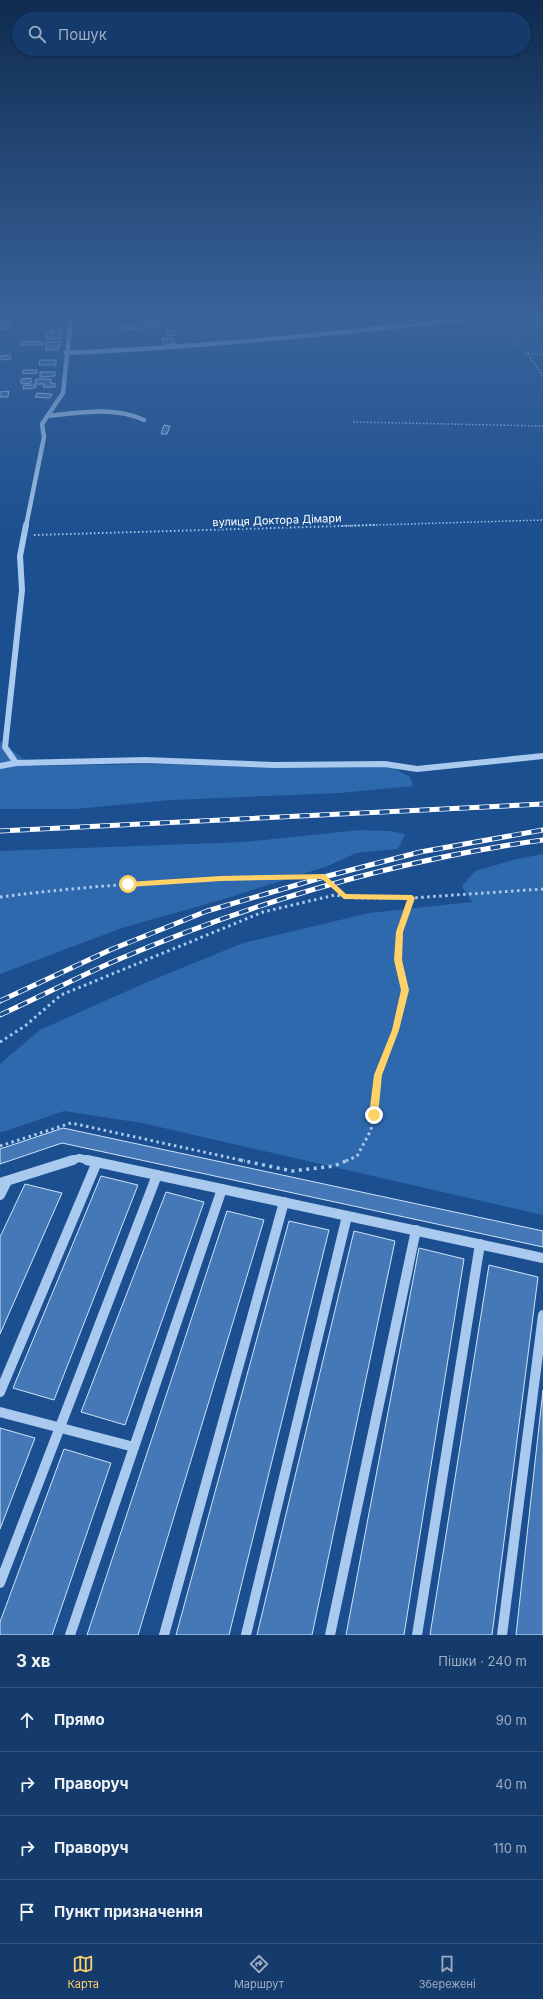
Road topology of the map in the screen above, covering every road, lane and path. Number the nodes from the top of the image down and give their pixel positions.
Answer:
1 (63, 393) edge
2 (47, 416) junction
3 (144, 420) dead end
4 (353, 422) dead end
5 (543, 426) edge
6 (543, 520) edge
7 (24, 535) junction
8 (543, 756) edge
9 (16, 763) junction
10 (0, 766) edge
11 (543, 889) edge
12 (0, 897) edge
13 (344, 897) junction
14 (412, 898) junction
15 (0, 1042) edge
16 (0, 1146) edge
17 (97, 1162) junction
18 (157, 1175) junction
19 (4, 1182) edge
20 (222, 1189) junction
21 (0, 1195) edge
22 (284, 1202) junction
23 (347, 1216) junction
24 (416, 1230) junction
25 (480, 1244) junction
26 (543, 1258) edge
27 (543, 1315) edge
28 (0, 1392) edge
29 (0, 1412) edge
30 (60, 1427) junction
31 (134, 1447) junction
32 (0, 1583) edge
33 (70, 1635) edge
34 (164, 1635) edge
35 (246, 1635) edge
36 (330, 1635) edge
37 (417, 1635) edge
38 (502, 1635) edge

1 - 2 street
2 - 3 street
2 - 7 street
4 - 5 path
6 - 7 path, вулиця Доктора Дімари
7 - 9 street
8 - 9 street
9 - 10 street
11 - 14 path
12 - 13 path
13 - 14 path
13 - 15 path
14 - 16 path
17 - 18 street
17 - 19 street
17 - 28 street
18 - 20 street
18 - 30 street
19 - 21 street
20 - 22 street
20 - 31 street
22 - 23 street
22 - 34 street
23 - 24 street
23 - 35 street
24 - 25 street
24 - 36 street
25 - 26 street
25 - 37 street
27 - 38 street
29 - 30 street
30 - 31 street
30 - 32 street
31 - 33 street

